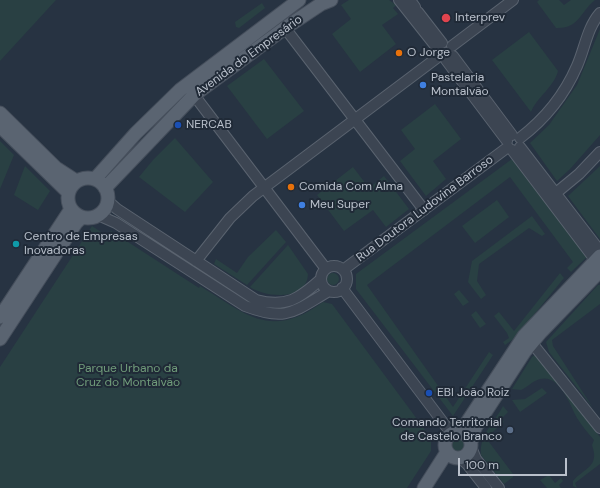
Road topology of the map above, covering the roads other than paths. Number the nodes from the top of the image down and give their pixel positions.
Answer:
1 (331, 0) edge
2 (399, 0) edge
3 (513, 0) edge
4 (296, 2) edge
5 (411, 2) edge
6 (600, 13) edge
7 (302, 17) junction
8 (285, 28) junction
9 (445, 52) junction
10 (194, 95) junction
11 (0, 113) edge
12 (354, 119) junction
13 (0, 126) edge
14 (513, 143) junction
15 (600, 152) edge
16 (94, 179) junction
17 (72, 186) junction
18 (264, 188) junction
19 (556, 193) junction
20 (107, 194) junction
21 (71, 209) junction
22 (424, 210) junction
23 (98, 215) junction
24 (82, 218) junction
25 (599, 260) edge
26 (196, 261) junction
27 (326, 269) junction
28 (343, 270) junction
29 (321, 279) junction
30 (342, 288) junction
31 (329, 291) junction
32 (0, 317) edge
33 (0, 339) edge
34 (532, 343) junction
35 (600, 428) edge
36 (453, 432) junction
37 (471, 445) junction
38 (454, 456) junction
39 (424, 488) edge
40 (435, 488) edge
41 (486, 488) edge
42 (498, 488) edge

1 - 7 main road, Avenida do Empresário
2 - 9 street
3 - 9 street
4 - 7 main road
4 - 16 main road, Avenida do Empresário
5 - 9 street
6 - 14 street, Rua Doutora Ludovina Barroso
7 - 8 main road, Avenida do Empresário
8 - 10 main road, Avenida do Empresário
8 - 12 street
9 - 12 street
9 - 14 street
10 - 18 street
10 - 20 main road, Avenida do Empresário
11 - 17 main road
12 - 18 street
12 - 22 street
13 - 17 main road
14 - 19 street
14 - 22 street, Rua Doutora Ludovina Barroso
14 - 25 street
15 - 19 street
16 - 17 main road
16 - 20 main road
17 - 21 main road
18 - 26 street
18 - 27 street
19 - 25 street
20 - 23 main road
20 - 26 street
21 - 24 main road
21 - 32 main road
22 - 28 street, Rua Doutora Ludovina Barroso
23 - 24 main road
23 - 31 street
24 - 33 main road
25 - 34 main road
25 - 36 main road
26 - 29 street
27 - 28 street
27 - 29 street
28 - 30 street
29 - 31 street
30 - 31 street
30 - 36 street
34 - 35 street
34 - 37 main road
36 - 37 main road
36 - 38 main road
37 - 38 main road
37 - 42 street
38 - 39 main road
38 - 40 main road
38 - 41 street

